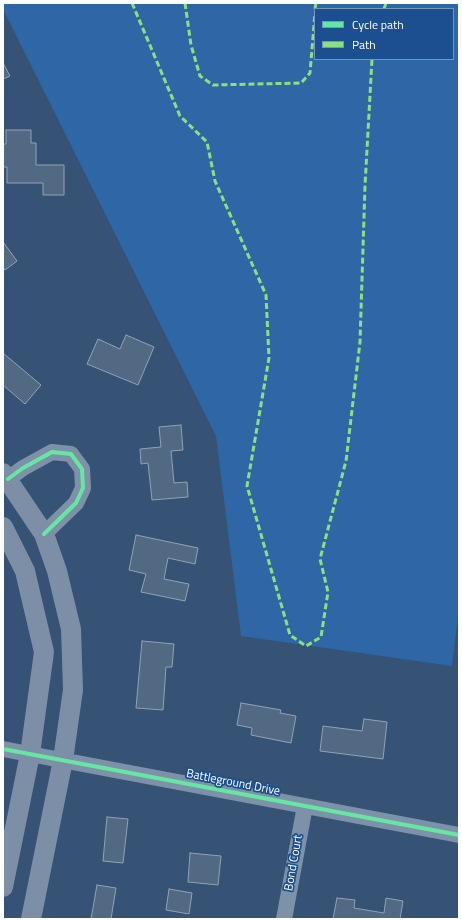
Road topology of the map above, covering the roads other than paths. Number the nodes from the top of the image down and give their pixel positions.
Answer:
1 (6, 476) edge
2 (3, 527) edge
3 (44, 534) junction
4 (3, 749) edge
5 (30, 754) junction
6 (63, 760) junction
7 (304, 806) junction
8 (459, 835) edge
9 (3, 887) edge
10 (31, 919) edge
11 (284, 919) edge

1 - 3 main road
1 - 3 street
2 - 5 main road
3 - 6 main road
4 - 5 street, Battleground Drive
5 - 6 street, Battleground Drive
5 - 9 main road
6 - 7 street, Battleground Drive
6 - 10 main road
7 - 8 street, Battleground Drive
7 - 11 street, Bond Court

